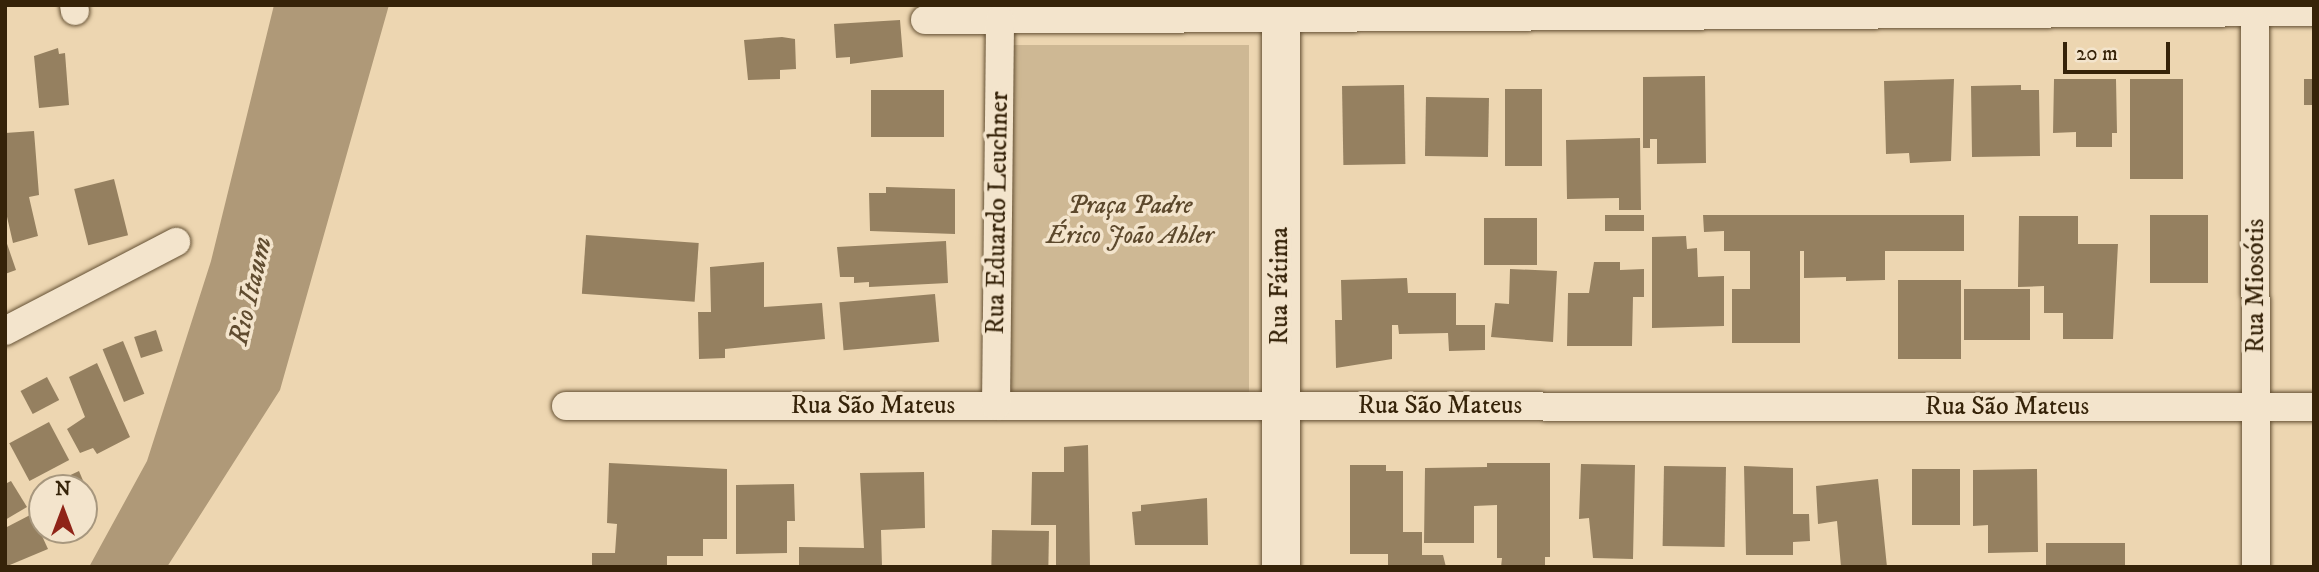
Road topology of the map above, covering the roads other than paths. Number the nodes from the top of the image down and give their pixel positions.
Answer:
1 (2255, 9) edge
2 (1281, 12) edge
3 (2314, 12) edge
4 (925, 20) dead end
5 (1000, 20) junction
6 (176, 242) dead end
7 (5, 331) edge
8 (566, 405) dead end
9 (996, 405) junction
10 (1280, 406) junction
11 (2256, 407) junction
12 (2314, 407) edge
13 (1281, 567) edge
14 (2256, 567) edge

1 - 2 street
1 - 3 street
1 - 11 street, Rua Miosótis
2 - 5 street
2 - 10 main road, Rua Fátima
4 - 5 street
5 - 9 street, Rua Eduardo Leuchner
6 - 7 street
8 - 9 street, Rua São Mateus
9 - 10 street, Rua São Mateus
10 - 11 street, Rua São Mateus
10 - 13 main road, Rua Fátima
11 - 12 street, Rua São Mateus
11 - 14 street, Rua Miosótis

